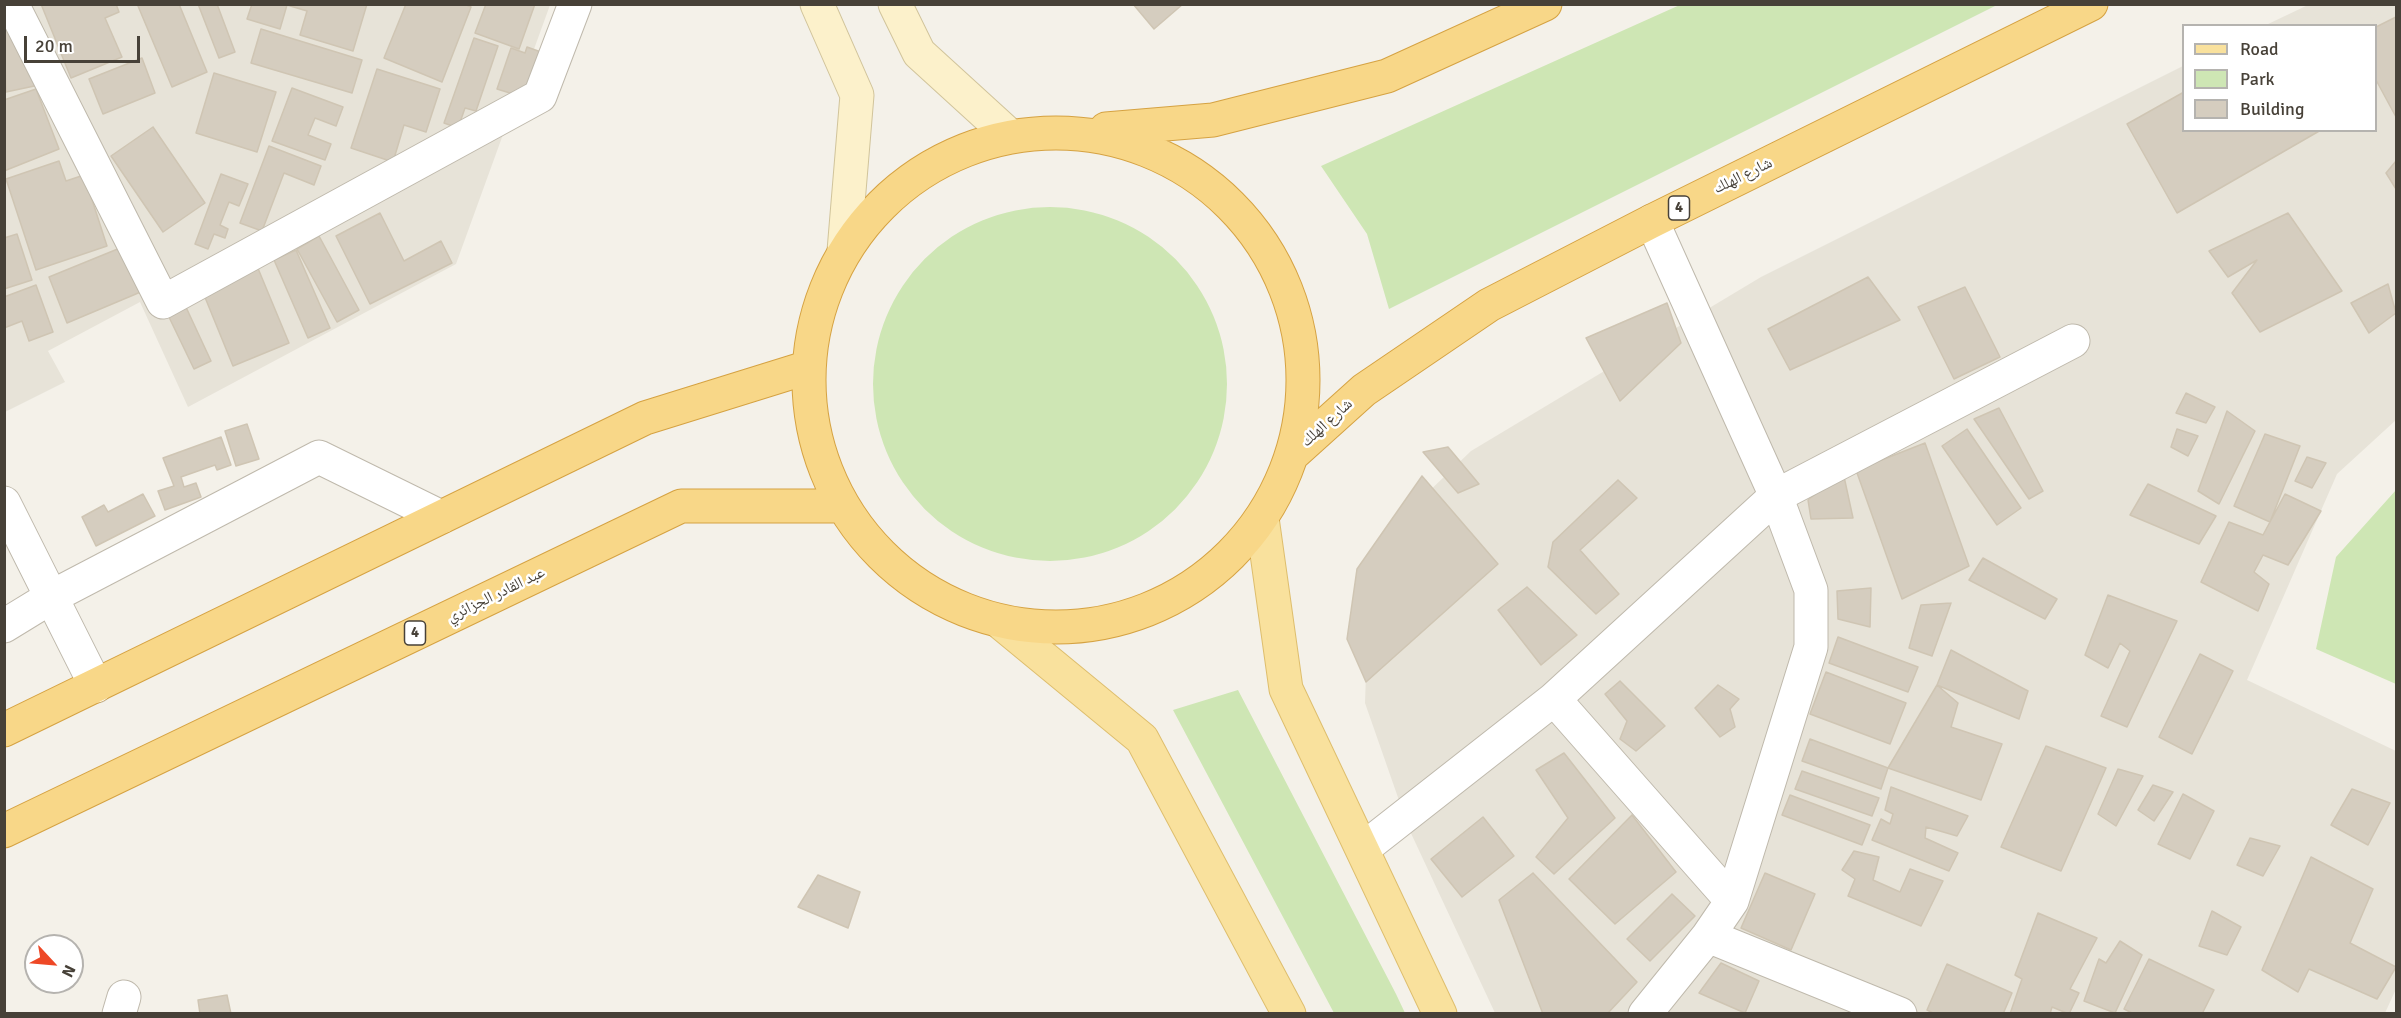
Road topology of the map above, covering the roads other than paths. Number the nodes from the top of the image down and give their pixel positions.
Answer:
1 (12, 4) edge
2 (575, 4) edge
3 (817, 4) edge
4 (895, 4) edge
5 (1545, 4) edge
6 (2091, 4) edge
7 (1075, 132) junction
8 (1010, 136) junction
9 (1652, 221) junction
10 (844, 251) junction
11 (2073, 341) dead end
12 (808, 367) junction
13 (1293, 454) junction
14 (1776, 496) junction
15 (4, 503) edge
16 (842, 506) junction
17 (441, 517) junction
18 (1262, 519) junction
19 (53, 597) junction
20 (1000, 622) junction
21 (4, 626) edge
22 (96, 686) junction
23 (1554, 699) junction
24 (4, 730) edge
25 (4, 831) edge
26 (1364, 849) junction
27 (1732, 901) junction
28 (1708, 936) junction
29 (1289, 1014) edge
30 (1440, 1014) edge
31 (1645, 1014) edge
32 (1900, 1014) edge

1 - 2 street
3 - 10 main road
4 - 8 main road
5 - 7 highway
6 - 9 highway, شارع الهلك / 4
7 - 8 highway
7 - 13 highway
8 - 10 highway
9 - 13 highway, شارع الهلك / 4
9 - 14 street
10 - 12 highway
11 - 14 street
12 - 16 highway
12 - 17 highway
13 - 18 highway
14 - 23 street
14 - 27 street
15 - 19 street
16 - 20 highway
16 - 25 highway, عبد القادر الجزائري / 4
17 - 19 street
17 - 22 highway
18 - 20 highway
18 - 26 main road
19 - 21 street
19 - 22 street
20 - 29 main road
22 - 24 highway
23 - 26 street
23 - 27 street
26 - 30 main road
27 - 28 street
28 - 31 street
28 - 32 street

